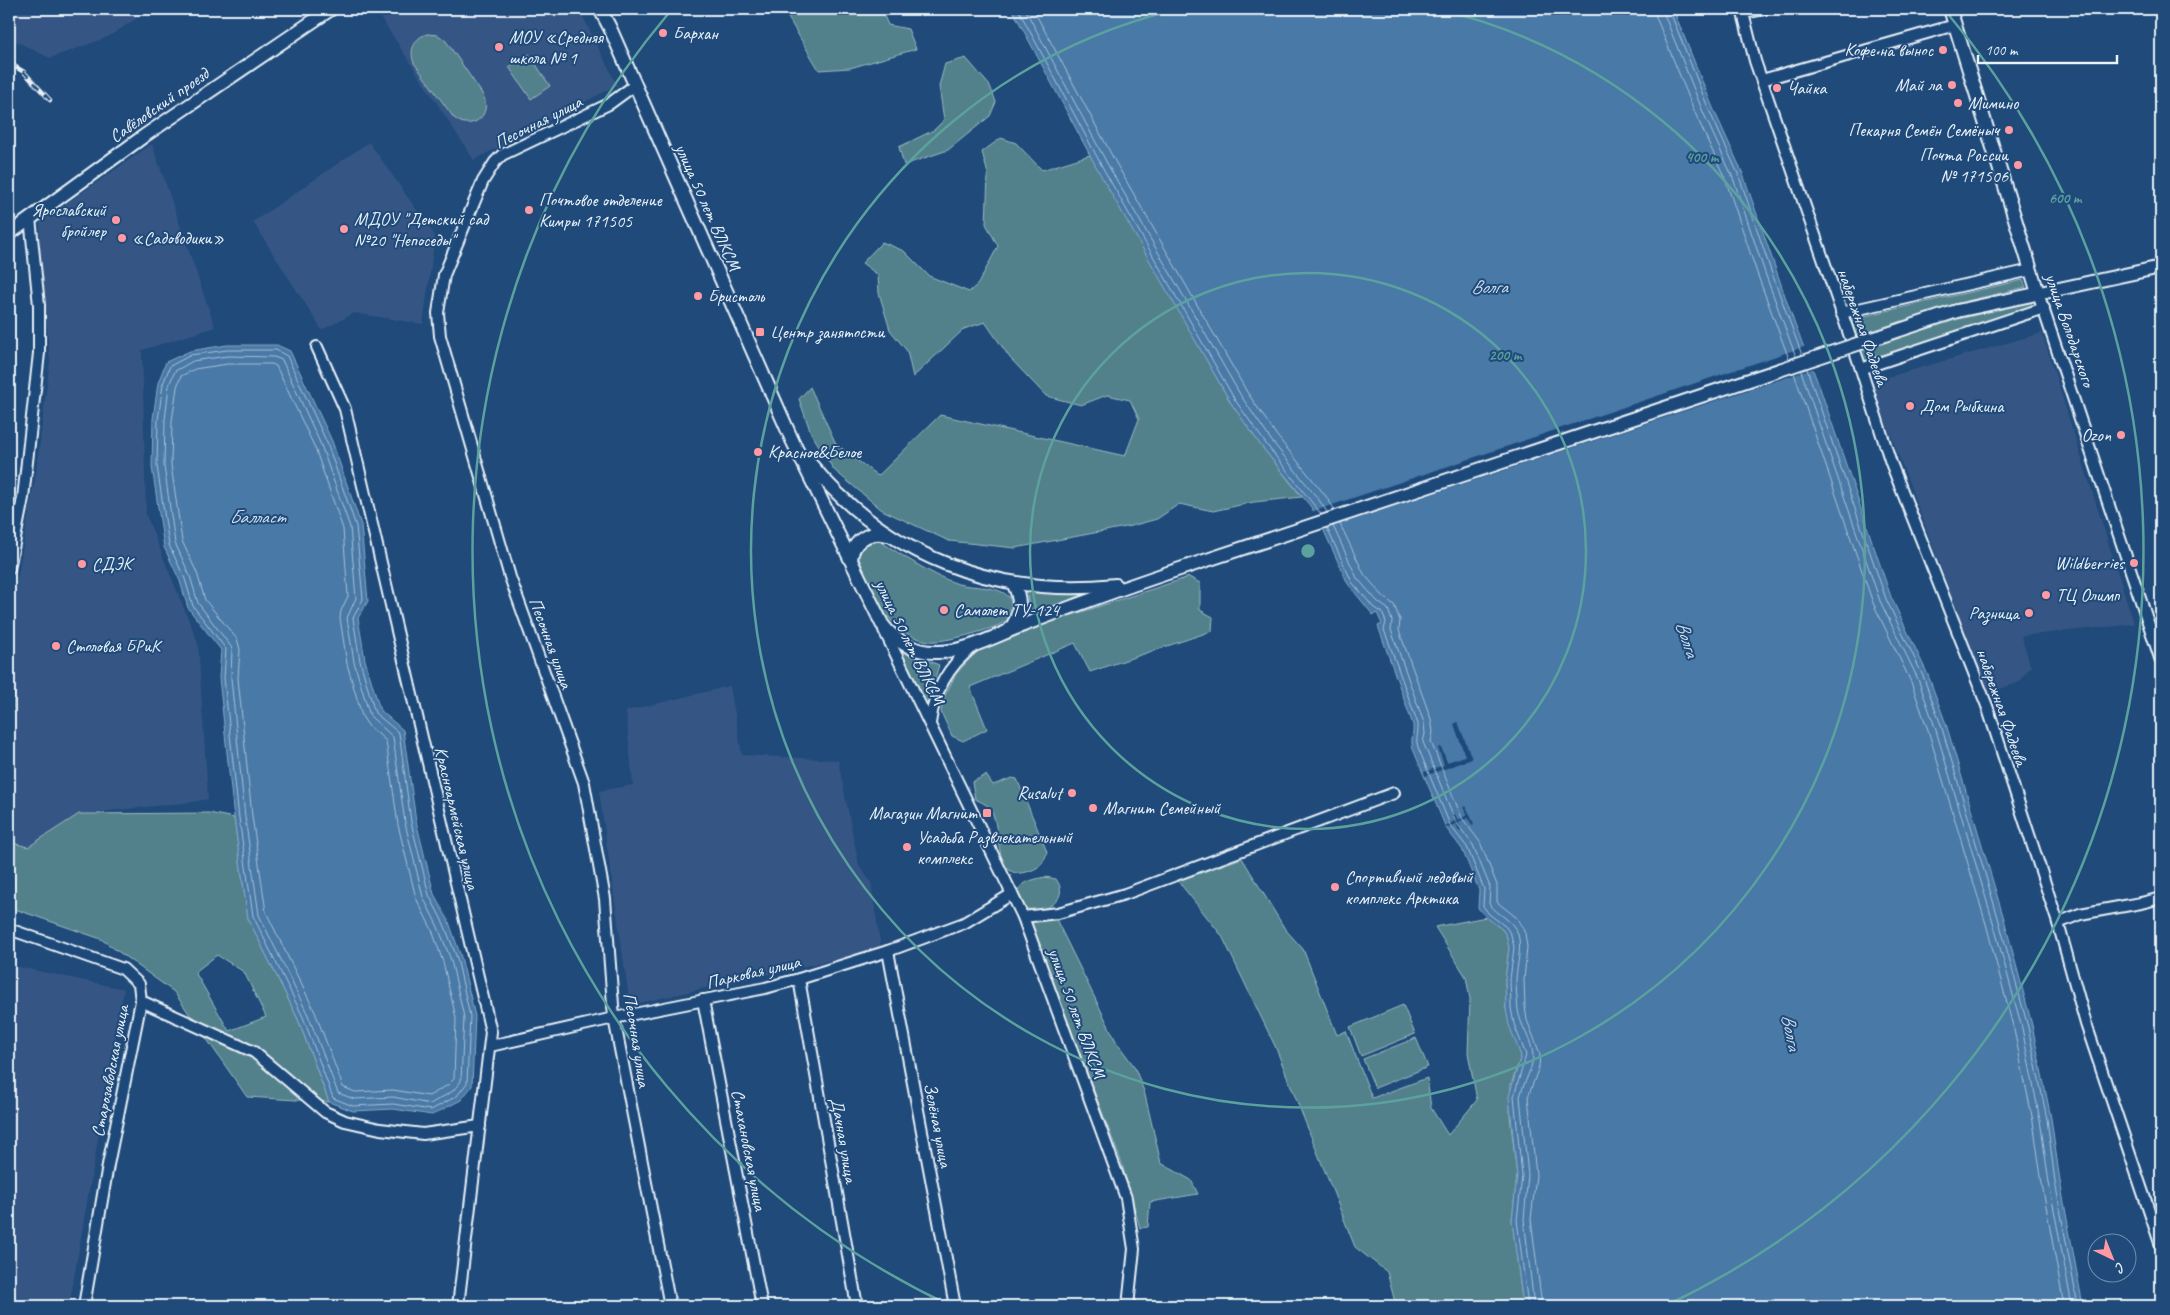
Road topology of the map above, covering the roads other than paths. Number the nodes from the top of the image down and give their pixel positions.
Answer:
1 (331, 9) edge
2 (600, 9) edge
3 (1764, 9) edge
4 (1950, 9) edge
5 (1955, 26) junction
6 (1762, 80) junction
7 (635, 85) junction
8 (30, 218) junction
9 (9, 234) edge
10 (2161, 267) edge
11 (2031, 270) junction
12 (2038, 293) junction
13 (2044, 308) junction
14 (1841, 314) junction
15 (317, 347) dead end
16 (1861, 369) junction
17 (792, 440) junction
18 (888, 535) junction
19 (851, 560) junction
20 (9, 569) edge
21 (1138, 582) junction
22 (1013, 583) junction
23 (882, 624) junction
24 (1009, 630) junction
25 (2157, 633) edge
26 (979, 643) junction
27 (2161, 661) edge
28 (930, 724) junction
29 (1394, 792) dead end
30 (1012, 894) junction
31 (2161, 898) edge
32 (1023, 917) junction
33 (2058, 923) junction
34 (9, 929) edge
35 (888, 951) junction
36 (800, 979) junction
37 (703, 1000) junction
38 (142, 1001) junction
39 (614, 1018) junction
40 (490, 1046) junction
41 (480, 1126) junction
42 (2161, 1246) edge
43 (84, 1306) edge
44 (458, 1306) edge
45 (670, 1306) edge
46 (762, 1306) edge
47 (857, 1306) edge
48 (955, 1306) edge
49 (1128, 1306) edge

1 - 8 main road, Савёловский проезд
2 - 7 main road, улица 50 лет ВЛКСМ
3 - 6 street, набережная Фадеева
4 - 5 main road, улица Володарского
5 - 6 street
5 - 11 main road, улица Володарского
6 - 14 street, набережная Фадеева
7 - 17 main road, улица 50 лет ВЛКСМ
7 - 39 street, Песочная улица
8 - 9 main road, Савёловский проезд
8 - 20 street
10 - 12 main road
11 - 12 main road, улица Володарского
11 - 14 street
12 - 13 street, улица Володарского
12 - 21 main road, bridge
13 - 16 street
13 - 25 street, улица Володарского
14 - 16 street, набережная Фадеева
15 - 40 street, Красноармейская улица
16 - 33 street, набережная Фадеева
17 - 18 main road
17 - 19 main road, улица 50 лет ВЛКСМ
18 - 19 main road
18 - 22 main road
19 - 23 main road, улица 50 лет ВЛКСМ
21 - 22 main road
21 - 24 main road
22 - 24 main road
23 - 26 main road
23 - 28 street, улица 50 лет ВЛКСМ
24 - 26 main road
25 - 27 street, улица Володарского
26 - 28 street
28 - 30 street, улица 50 лет ВЛКСМ
29 - 32 street
30 - 32 street, улица 50 лет ВЛКСМ
30 - 35 street, Парковая улица
31 - 33 street
32 - 49 street, улица 50 лет ВЛКСМ
33 - 42 street, набережная Фадеева
34 - 38 street, Старозаводская улица
35 - 36 street, Парковая улица
35 - 48 street, Зелёная улица
36 - 37 street, Парковая улица
36 - 47 street, Дачная улица
37 - 39 street, Парковая улица
37 - 46 street, Стахановская улица
38 - 41 street
38 - 43 street, Старозаводская улица
39 - 40 street, Парковая улица
39 - 45 street, Песочная улица
40 - 41 street, Красноармейская улица
41 - 44 street, Красноармейская улица

